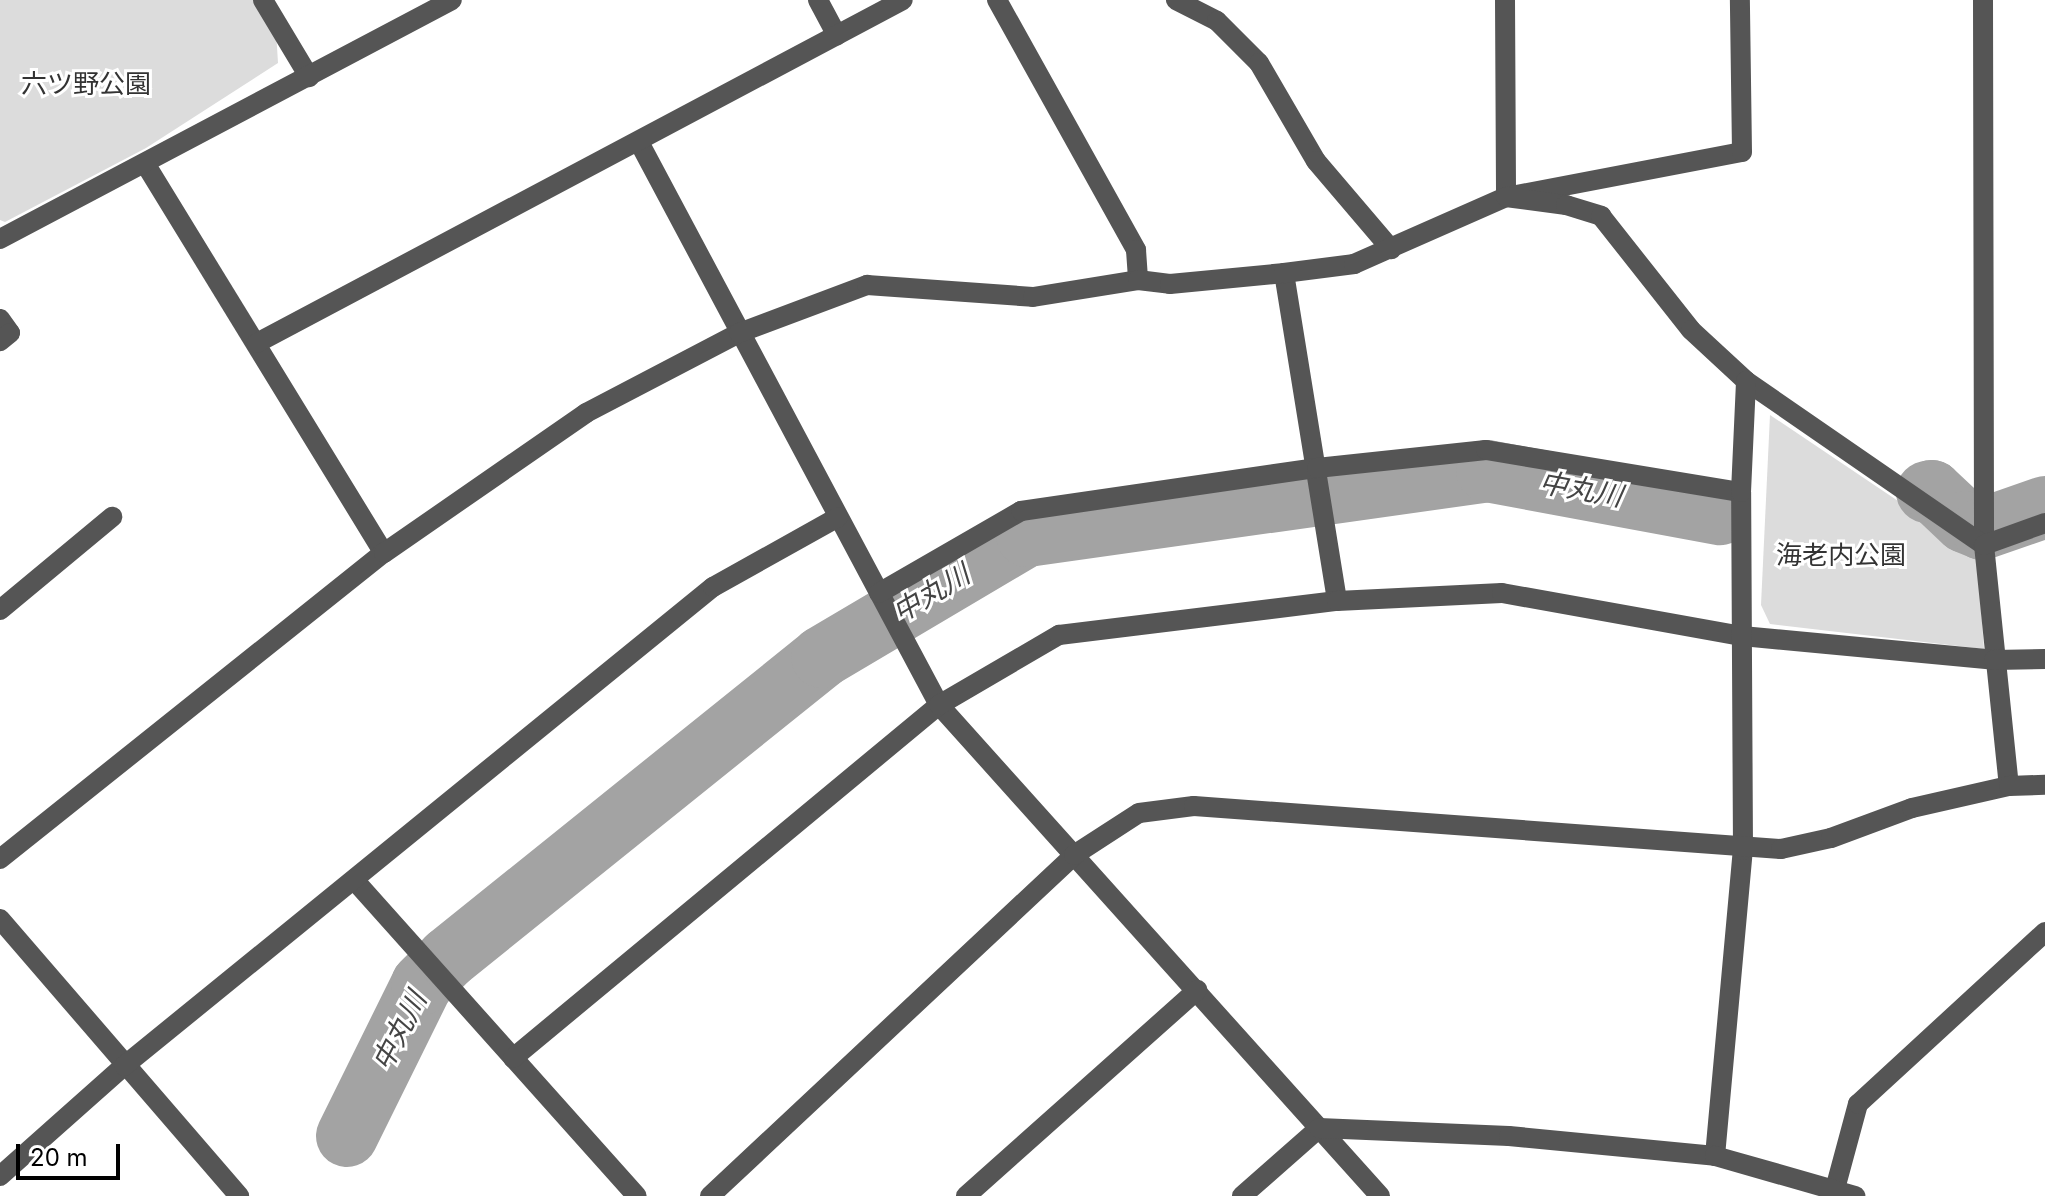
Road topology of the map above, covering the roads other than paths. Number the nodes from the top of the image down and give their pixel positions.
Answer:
1 (263, 0) edge
2 (452, 0) edge
3 (818, 0) edge
4 (903, 0) edge
5 (997, 0) edge
6 (1176, 0) edge
7 (1505, 0) edge
8 (1740, 0) edge
9 (1983, 0) edge
10 (837, 35) junction
11 (309, 77) junction
12 (640, 144) junction
13 (146, 165) junction
14 (1506, 197) junction
15 (0, 239) edge
16 (1391, 249) junction
17 (1284, 273) junction
18 (1138, 280) junction
19 (0, 319) edge
20 (739, 333) junction
21 (0, 341) edge
22 (257, 343) junction
23 (1746, 381) junction
24 (1317, 468) junction
25 (1741, 492) junction
26 (112, 517) dead end
27 (838, 517) junction
28 (2045, 523) edge
29 (1984, 543) junction
30 (384, 553) junction
31 (882, 598) junction
32 (1337, 601) junction
33 (0, 610) edge
34 (1742, 636) junction
35 (2045, 659) edge
36 (1994, 660) junction
37 (939, 705) junction
38 (2045, 785) edge
39 (2009, 786) junction
40 (1743, 850) junction
41 (1074, 855) junction
42 (0, 859) edge
43 (356, 882) junction
44 (0, 919) edge
45 (2045, 932) edge
46 (1197, 990) junction
47 (513, 1058) junction
48 (124, 1066) junction
49 (1319, 1128) junction
50 (1715, 1156) junction
51 (0, 1176) edge
52 (1835, 1189) junction
53 (723, 1192) edge
54 (239, 1196) edge
55 (637, 1196) edge
56 (966, 1196) edge
57 (1242, 1196) edge
58 (1380, 1196) edge
59 (1855, 1196) edge

1 - 11 street
2 - 11 street
3 - 10 street
4 - 10 street
5 - 18 street
6 - 16 street
7 - 14 street
8 - 14 street
9 - 29 street
10 - 12 street
11 - 13 street
12 - 20 street
12 - 22 street
13 - 15 street
13 - 22 street
14 - 16 street
14 - 23 street
16 - 17 street
17 - 18 street
17 - 24 street
18 - 20 street
19 - 21 street
20 - 27 street
20 - 30 street
22 - 30 street
23 - 25 street
23 - 29 street
24 - 25 street
24 - 31 street
24 - 32 street
25 - 34 street
26 - 33 street
27 - 31 street
27 - 43 street
28 - 29 street
29 - 36 street
30 - 42 street
31 - 37 street
32 - 34 street
32 - 37 street
34 - 36 street
34 - 40 street
35 - 36 street
36 - 39 street
37 - 41 street
37 - 47 street
38 - 39 street
39 - 40 street
40 - 41 street
40 - 50 street
41 - 46 street
41 - 53 street
43 - 47 street
43 - 48 street
44 - 48 street
45 - 52 street
46 - 49 street
46 - 56 street
47 - 55 street
48 - 51 street
48 - 54 street
49 - 50 street
49 - 57 street
49 - 58 street
50 - 52 street
52 - 59 street

